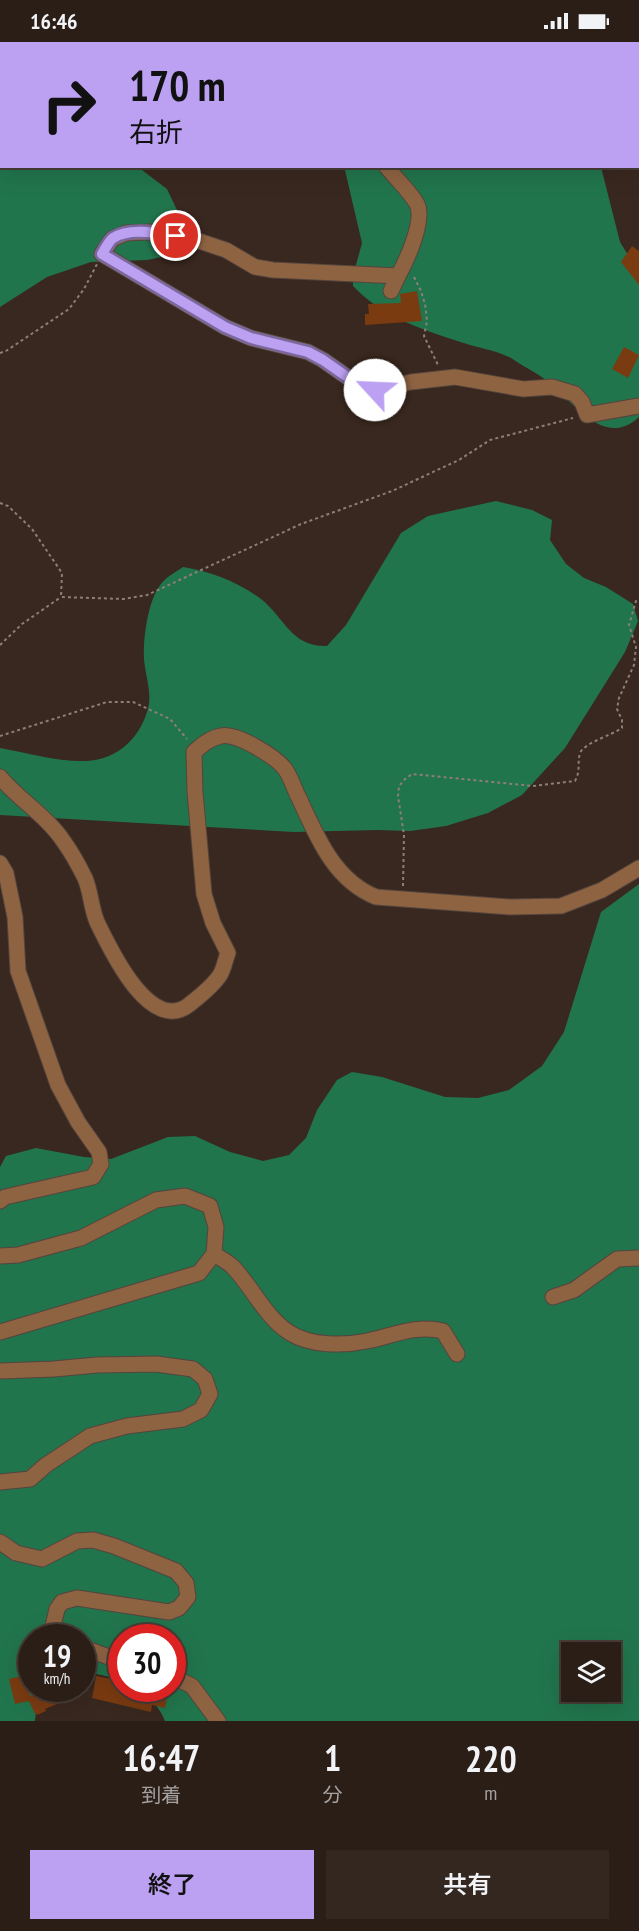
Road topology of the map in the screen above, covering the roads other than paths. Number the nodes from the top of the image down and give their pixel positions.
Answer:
1 (389, 168) edge
2 (401, 270) junction
3 (391, 291) dead end
4 (639, 406) edge
5 (0, 777) edge
6 (0, 863) edge
7 (639, 868) edge
8 (0, 1202) edge
9 (214, 1254) junction
10 (0, 1256) edge
11 (639, 1258) edge
12 (553, 1297) dead end
13 (0, 1332) edge
14 (457, 1354) dead end
15 (0, 1371) edge
16 (0, 1482) edge
17 (0, 1542) edge
18 (53, 1624) edge
19 (186, 1683) edge
20 (218, 1721) edge

1 - 2 street
2 - 3 street
2 - 4 street
5 - 7 street
6 - 8 street
9 - 10 street
9 - 13 street
9 - 14 street
11 - 12 street
15 - 16 street
17 - 18 street
19 - 20 street

